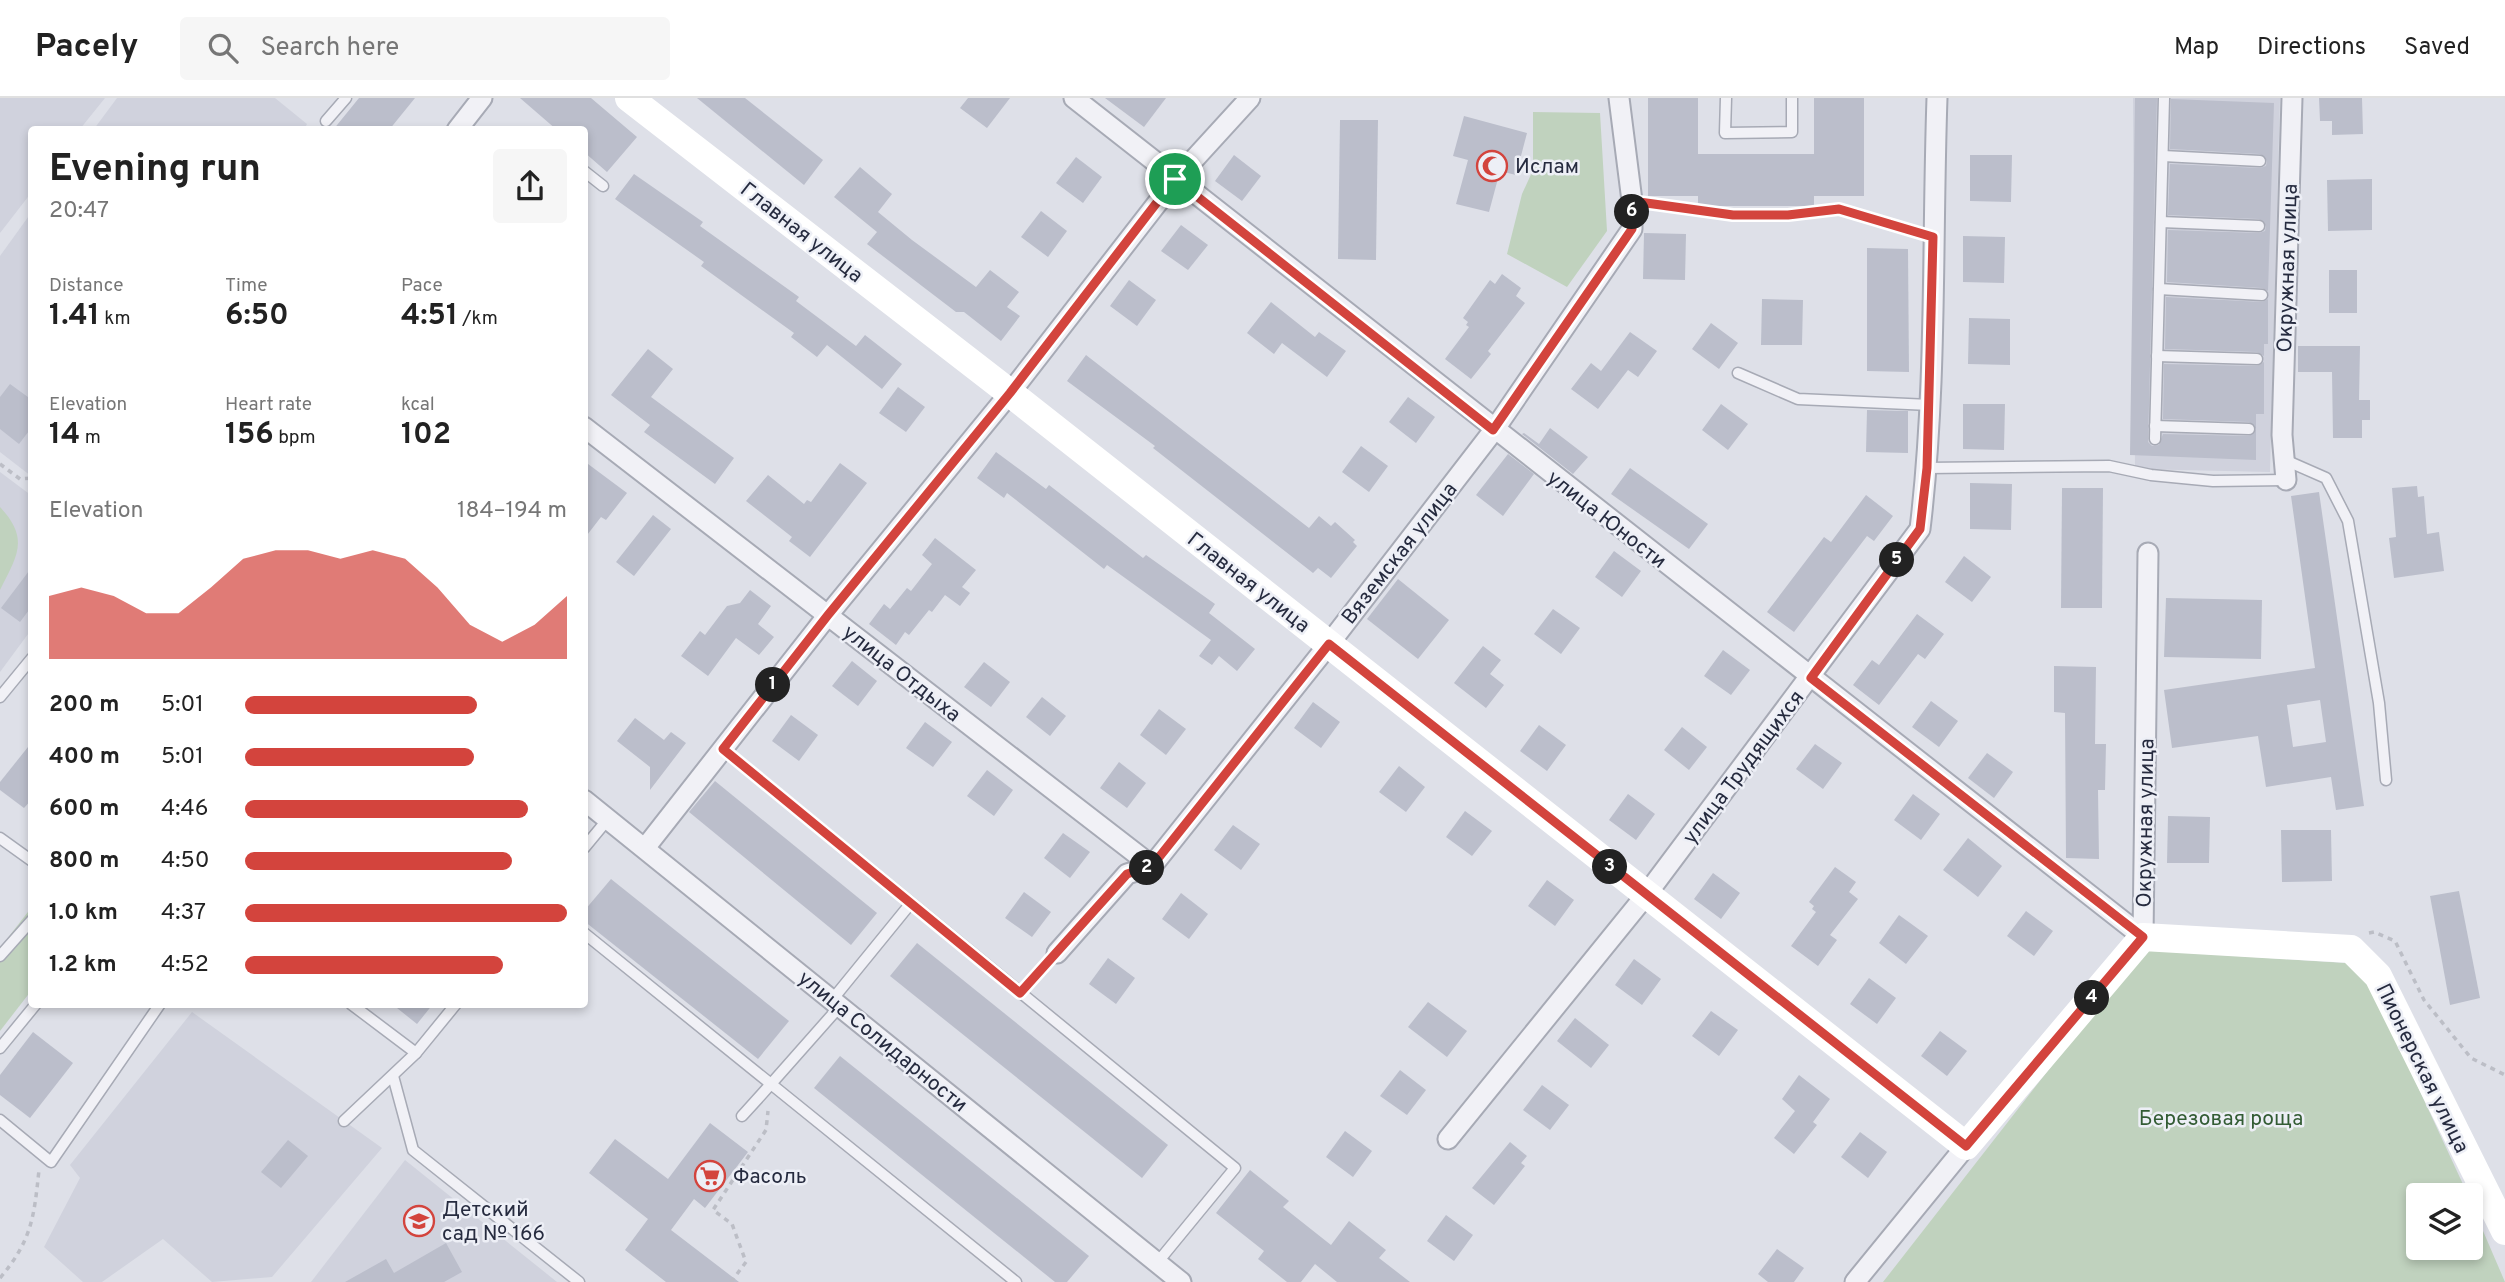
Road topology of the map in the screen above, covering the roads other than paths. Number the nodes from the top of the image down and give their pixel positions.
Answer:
1 (345, 98) edge
2 (629, 98) edge
3 (1074, 98) edge
4 (1250, 98) edge
5 (1619, 98) edge
6 (1726, 98) edge
7 (1792, 98) edge
8 (1937, 98) edge
9 (2164, 98) edge
10 (2292, 98) edge
11 (476, 100) edge
12 (326, 121) dead end
13 (460, 126) edge
14 (2163, 156) junction
15 (2260, 161) dead end
16 (588, 174) edge
17 (1175, 179) junction
18 (603, 186) dead end
19 (2161, 222) junction
20 (2259, 226) dead end
21 (2159, 289) junction
22 (2262, 295) dead end
23 (2157, 356) junction
24 (2257, 359) dead end
25 (1738, 373) dead end
26 (1010, 393) junction
27 (1930, 405) junction
28 (2155, 426) junction
29 (2249, 429) dead end
30 (588, 430) edge
31 (1493, 430) junction
32 (2155, 439) dead end
33 (2285, 460) junction
34 (1927, 468) junction
35 (2286, 480) joint
36 (2148, 554) dead end
37 (828, 615) junction
38 (1329, 644) junction
39 (28, 663) edge
40 (1811, 678) junction
41 (0, 697) edge
42 (723, 749) junction
43 (2386, 780) dead end
44 (588, 803) edge
45 (608, 819) junction
46 (0, 838) edge
47 (588, 843) edge
48 (645, 848) junction
49 (28, 858) edge
50 (1152, 866) junction
51 (1646, 895) junction
52 (911, 903) junction
53 (28, 924) edge
54 (588, 936) edge
55 (2143, 937) junction
56 (1057, 953) road end
57 (0, 956) edge
58 (836, 1003) junction
59 (33, 1008) edge
60 (157, 1008) edge
61 (356, 1008) edge
62 (453, 1008) edge
63 (0, 1048) edge
64 (416, 1053) junction
65 (393, 1076) junction
66 (771, 1084) junction
67 (742, 1116) dead end
68 (0, 1120) edge
69 (344, 1121) dead end
70 (1448, 1139) dead end
71 (1966, 1146) junction
72 (2505, 1231) edge
73 (1157, 1263) junction
74 (1177, 1281) edge
75 (579, 1282) edge
76 (1016, 1282) edge
77 (1855, 1282) edge

1 - 12 lane
2 - 26 street, Главная улица
3 - 17 street, улица Юности
4 - 17 street
5 - 31 street, Вяземская улица
6 - 7 lane
8 - 27 street, улица Трудящихся
9 - 14 lane
10 - 33 street, Окружная улица
11 - 13 street
14 - 15 lane
14 - 19 lane
16 - 18 lane
17 - 26 street
17 - 31 street, улица Юности
19 - 20 lane
19 - 21 lane
21 - 22 lane
21 - 23 lane
23 - 24 lane
23 - 28 lane
25 - 27 lane
26 - 37 street
26 - 38 street, Главная улица
27 - 34 street, улица Трудящихся
28 - 29 lane
28 - 32 lane
30 - 37 street, улица Отдыха
31 - 38 street, Вяземская улица
31 - 40 street, улица Юности
33 - 35 street, Окружная улица
33 - 43 lane
34 - 35 lane
34 - 40 street, улица Трудящихся
36 - 55 street, Окружная улица
37 - 42 street
37 - 50 street, улица Отдыха
38 - 50 street, Вяземская улица
38 - 51 street, Главная улица
39 - 41 lane
40 - 51 street, улица Трудящихся
40 - 55 street, улица Юности
42 - 48 street
42 - 52 lane
44 - 45 street, улица Солидарности
45 - 47 lane
45 - 48 street, улица Солидарности
46 - 49 lane
48 - 58 street, улица Солидарности
50 - 56 street, Вяземская улица
51 - 70 street, улица Трудящихся
51 - 71 street, Главная улица
52 - 58 lane
52 - 73 lane
53 - 57 lane
54 - 66 lane
55 - 71 street, Окружная улица
55 - 72 street, Пионерская улица
58 - 66 lane
58 - 73 street, улица Солидарности
59 - 63 lane
60 - 68 lane
61 - 64 lane
62 - 64 lane
64 - 65 lane
65 - 69 lane
65 - 75 lane
66 - 67 lane
66 - 76 lane
71 - 77 street, Окружная улица
73 - 74 street, улица Солидарности

